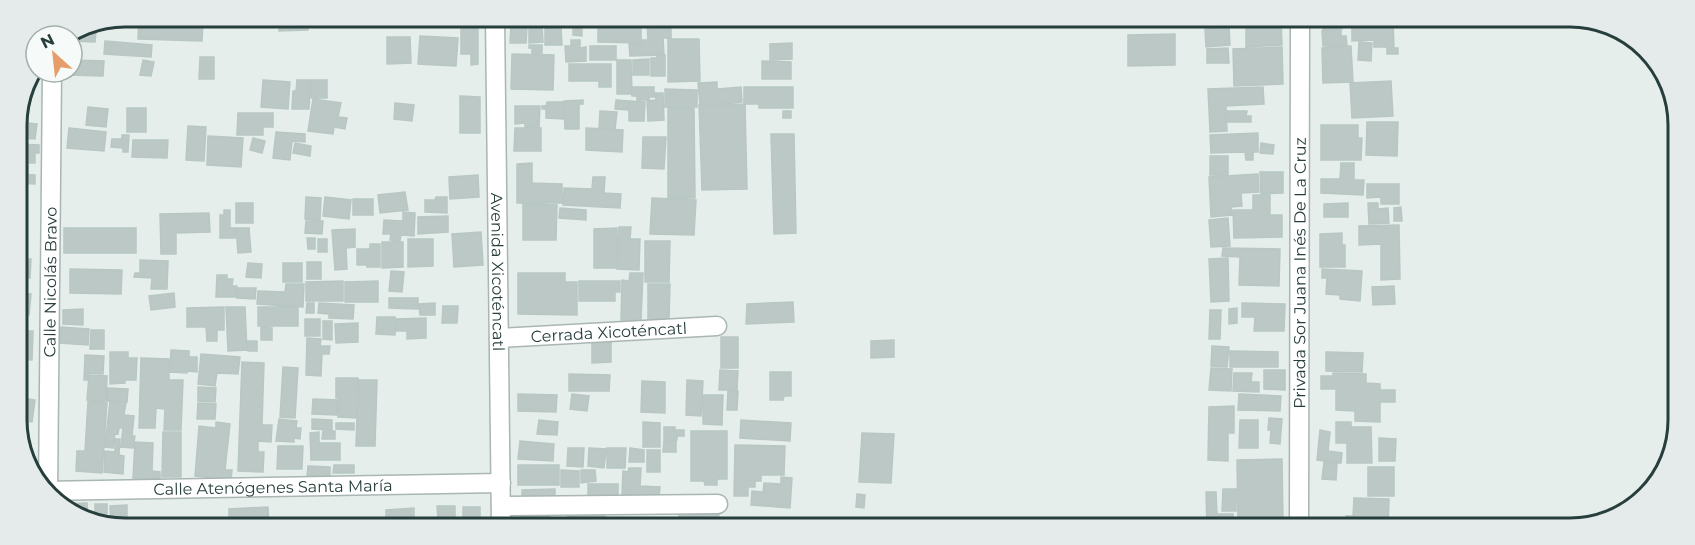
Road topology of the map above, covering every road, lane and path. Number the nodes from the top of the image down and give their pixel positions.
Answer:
1 (495, 27) edge
2 (1300, 27) edge
3 (52, 84) edge
4 (717, 326) dead end
5 (499, 338) junction
6 (46, 479) edge
7 (501, 483) junction
8 (59, 492) edge
9 (718, 504) dead end
10 (501, 506) junction
11 (501, 518) edge
12 (1299, 518) edge

1 - 5 street, Avenida Xicoténcatl
2 - 12 street, Privada Sor Juana Inés De La Cruz
3 - 6 street, Calle Nicolás Bravo
4 - 5 street, Cerrada Xicoténcatl
5 - 7 street, Avenida Xicoténcatl
7 - 8 street, Calle Atenógenes Santa María
7 - 10 street, Avenida Xicoténcatl
9 - 10 street
10 - 11 street, Avenida Xicoténcatl

